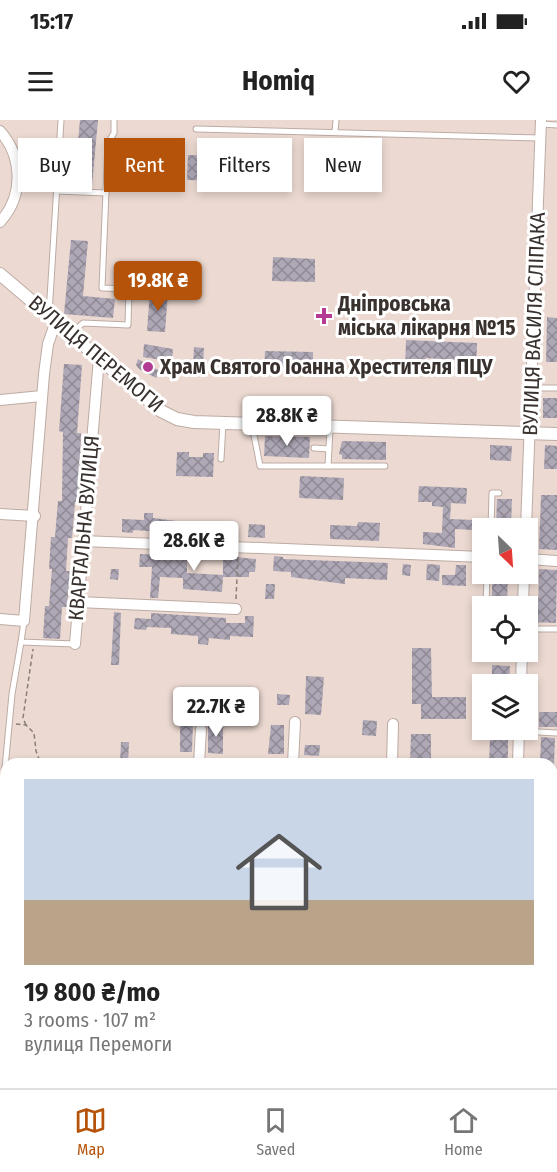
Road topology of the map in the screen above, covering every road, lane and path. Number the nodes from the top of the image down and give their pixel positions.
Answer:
1 (61, 120) edge
2 (114, 120) edge
3 (336, 120) edge
4 (541, 122) edge
5 (557, 125) edge
6 (196, 129) dead end
7 (0, 131) edge
8 (335, 132) junction
9 (60, 138) edge
10 (540, 138) junction
11 (13, 152) junction
12 (18, 155) edge
13 (57, 192) edge
14 (82, 192) edge
15 (106, 193) junction
16 (0, 222) edge
17 (0, 274) edge
18 (53, 318) junction
19 (71, 334) junction
20 (99, 358) junction
21 (532, 388) junction
22 (557, 388) edge
23 (42, 396) junction
24 (0, 400) edge
25 (223, 423) junction
26 (252, 424) junction
27 (330, 426) junction
28 (530, 433) junction
29 (557, 434) edge
30 (315, 448) dead end
31 (329, 449) junction
32 (221, 459) dead end
33 (328, 466) junction
34 (384, 466) dead end
35 (499, 493) dead end
36 (0, 514) edge
37 (35, 516) junction
38 (491, 518) edge
39 (526, 518) edge
40 (82, 542) junction
41 (239, 548) junction
42 (472, 558) edge
43 (538, 560) edge
44 (557, 561) edge
45 (78, 602) junction
46 (236, 609) joint
47 (0, 619) edge
48 (24, 621) junction
49 (538, 629) edge
50 (557, 629) edge
51 (21, 642) junction
52 (34, 642) junction
53 (75, 644) joint
54 (296, 722) dead end
55 (9, 723) junction
56 (393, 724) dead end
57 (26, 725) junction
58 (201, 729) dead end
59 (538, 732) edge
60 (557, 733) edge
61 (519, 740) edge
62 (3, 758) edge
63 (39, 758) edge
64 (200, 758) edge
65 (293, 758) edge
66 (392, 758) edge
67 (518, 758) edge

1 - 9 lane
2 - 15 lane
3 - 8 lane
4 - 5 lane
4 - 10 street, ВУЛИЦЯ ВАСИЛЯ СЛІПАКА
6 - 8 lane
7 - 11 street
8 - 10 lane
10 - 21 street, ВУЛИЦЯ ВАСИЛЯ СЛІПАКА
11 - 12 lane
11 - 16 street
13 - 18 lane
14 - 15 lane
15 - 19 lane
17 - 18 street, ВУЛИЦЯ ПЕРЕМОГИ
18 - 19 street, ВУЛИЦЯ ПЕРЕМОГИ
18 - 23 street
19 - 20 street, ВУЛИЦЯ ПЕРЕМОГИ
20 - 25 street, ВУЛИЦЯ ПЕРЕМОГИ
20 - 40 street, КВАРТАЛЬНА ВУЛИЦЯ
21 - 22 lane
21 - 28 street, ВУЛИЦЯ ВАСИЛЯ СЛІПАКА
23 - 24 street
23 - 37 street
25 - 26 street, ВУЛИЦЯ ПЕРЕМОГИ
25 - 32 lane
26 - 27 street, ВУЛИЦЯ ПЕРЕМОГИ
26 - 33 lane
27 - 28 street, ВУЛИЦЯ ПЕРЕМОГИ
27 - 31 lane
28 - 29 street, ВУЛИЦЯ ПЕРЕМОГИ
28 - 39 street, ВУЛИЦЯ ВАСИЛЯ СЛІПАКА
30 - 31 lane
31 - 33 lane
33 - 34 lane
35 - 38 lane
36 - 37 street
37 - 48 street
40 - 41 street
40 - 45 street, КВАРТАЛЬНА ВУЛИЦЯ
41 - 42 street
41 - 46 path
43 - 44 street
45 - 46 street
45 - 53 street, КВАРТАЛЬНА ВУЛИЦЯ
47 - 48 street
48 - 51 lane
49 - 50 lane
51 - 52 lane, КВАРТАЛЬНА ВУЛИЦЯ
51 - 55 lane
52 - 53 lane, КВАРТАЛЬНА ВУЛИЦЯ
52 - 57 path
54 - 65 street
55 - 57 path
55 - 62 lane
56 - 66 street
57 - 63 path
58 - 64 street
59 - 60 lane
61 - 67 street

